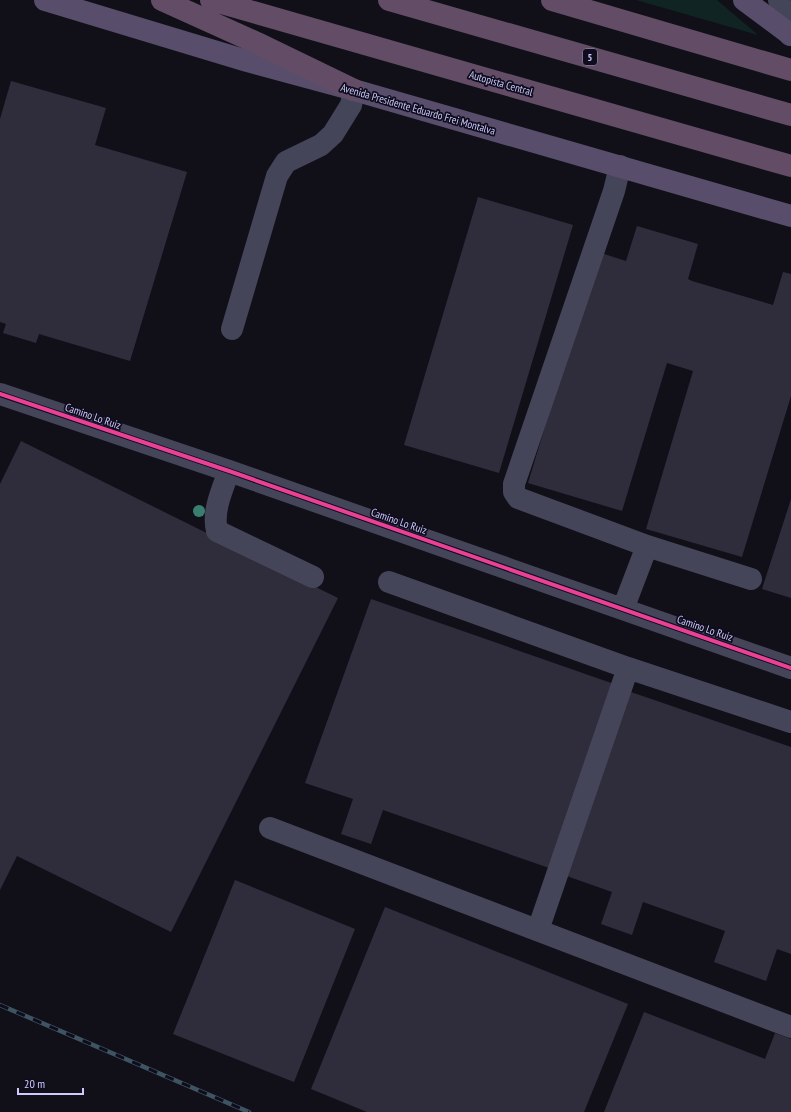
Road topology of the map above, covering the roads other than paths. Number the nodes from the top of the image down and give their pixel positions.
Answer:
1 (45, 0) edge
2 (162, 0) edge
3 (211, 0) edge
4 (389, 0) edge
5 (552, 0) edge
6 (744, 0) edge
7 (779, 0) edge
8 (791, 35) edge
9 (791, 70) edge
10 (354, 90) junction
11 (791, 115) edge
12 (620, 166) junction
13 (791, 166) edge
14 (791, 216) edge
15 (232, 329) dead end
16 (0, 394) edge
17 (229, 471) junction
18 (647, 546) junction
19 (313, 577) dead end
20 (751, 579) dead end
21 (389, 582) dead end
22 (623, 609) junction
23 (628, 668) junction
24 (791, 668) edge
25 (791, 722) edge
26 (270, 828) dead end
27 (538, 930) junction
28 (791, 1027) edge

1 - 10 main road, Avenida Presidente Eduardo Frei Montalva
2 - 10 highway
3 - 13 highway, Autopista Central
4 - 11 highway, 5
5 - 9 highway
6 - 8 main road
7 - 8 street
10 - 12 main road, Avenida Presidente Eduardo Frei Montalva
10 - 15 street
12 - 14 main road, Avenida Presidente Eduardo Frei Montalva
12 - 18 street
16 - 17 street, Camino Lo Ruiz
17 - 19 street
17 - 22 street, Camino Lo Ruiz
18 - 20 street
18 - 22 street
21 - 23 street
22 - 24 street, Camino Lo Ruiz
23 - 25 street
23 - 27 street
26 - 27 street
27 - 28 street

